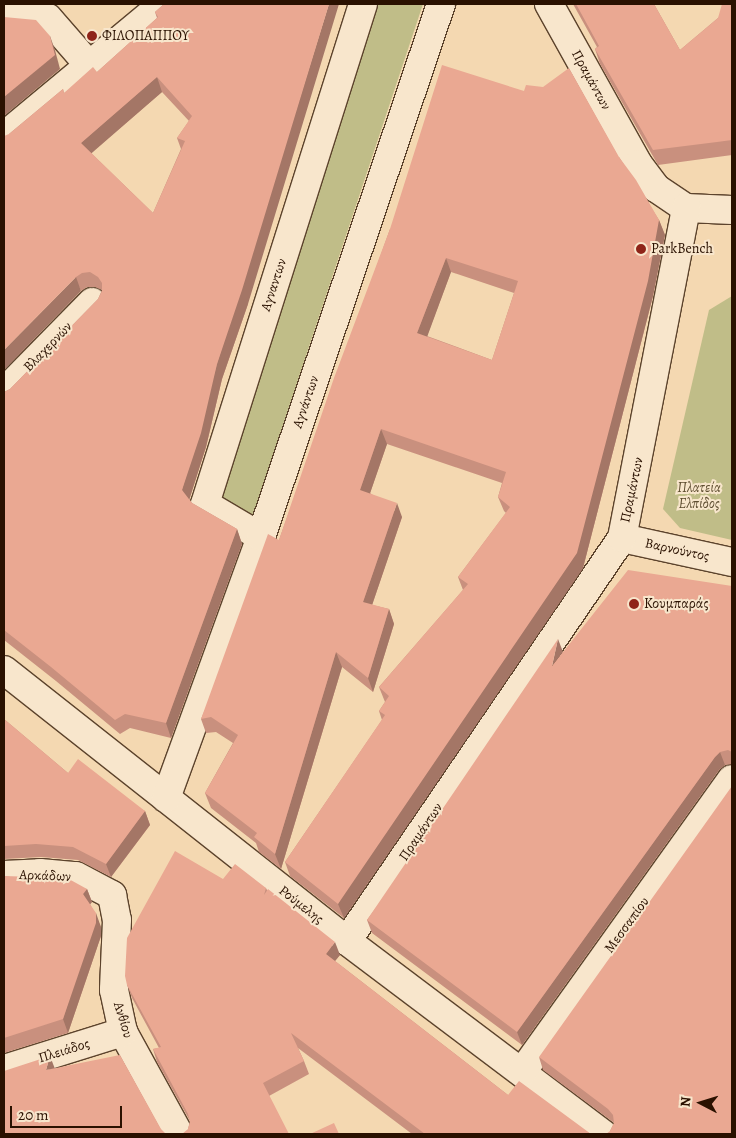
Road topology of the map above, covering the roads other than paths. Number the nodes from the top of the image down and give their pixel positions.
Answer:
1 (164, 4) edge
2 (363, 4) edge
3 (441, 4) edge
4 (549, 4) edge
5 (4, 12) edge
6 (89, 65) junction
7 (4, 136) edge
8 (686, 208) junction
9 (732, 210) edge
10 (92, 302) edge
11 (4, 392) edge
12 (260, 537) junction
13 (622, 538) junction
14 (732, 562) edge
15 (4, 670) edge
16 (732, 779) edge
17 (166, 798) junction
18 (4, 875) edge
19 (112, 895) joint
20 (347, 941) junction
21 (123, 1032) junction
22 (4, 1069) edge
23 (522, 1072) junction
24 (178, 1134) edge
25 (603, 1134) edge

1 - 6 street
2 - 12 street, Αγναντων
3 - 12 street, Αγνάντων
4 - 8 street, Πραμάντων
5 - 6 street
6 - 7 street
8 - 9 street
8 - 13 street, Πραμάντων
10 - 11 street, Βλαχερνών
12 - 17 street, Αγνάντων
13 - 14 street, Βαρνούντος
13 - 20 street, Πραμάντων
15 - 17 street, Ρούμελης
16 - 23 street, Μεσσαπίου
17 - 20 street, Ρούμελης
18 - 19 street, Αρκάδων
19 - 21 street, Ανθίου
20 - 23 street, Ρούμελης
21 - 22 street, Πλειάδος
21 - 24 street, Ανθίου
23 - 25 street, Ρούμελης

